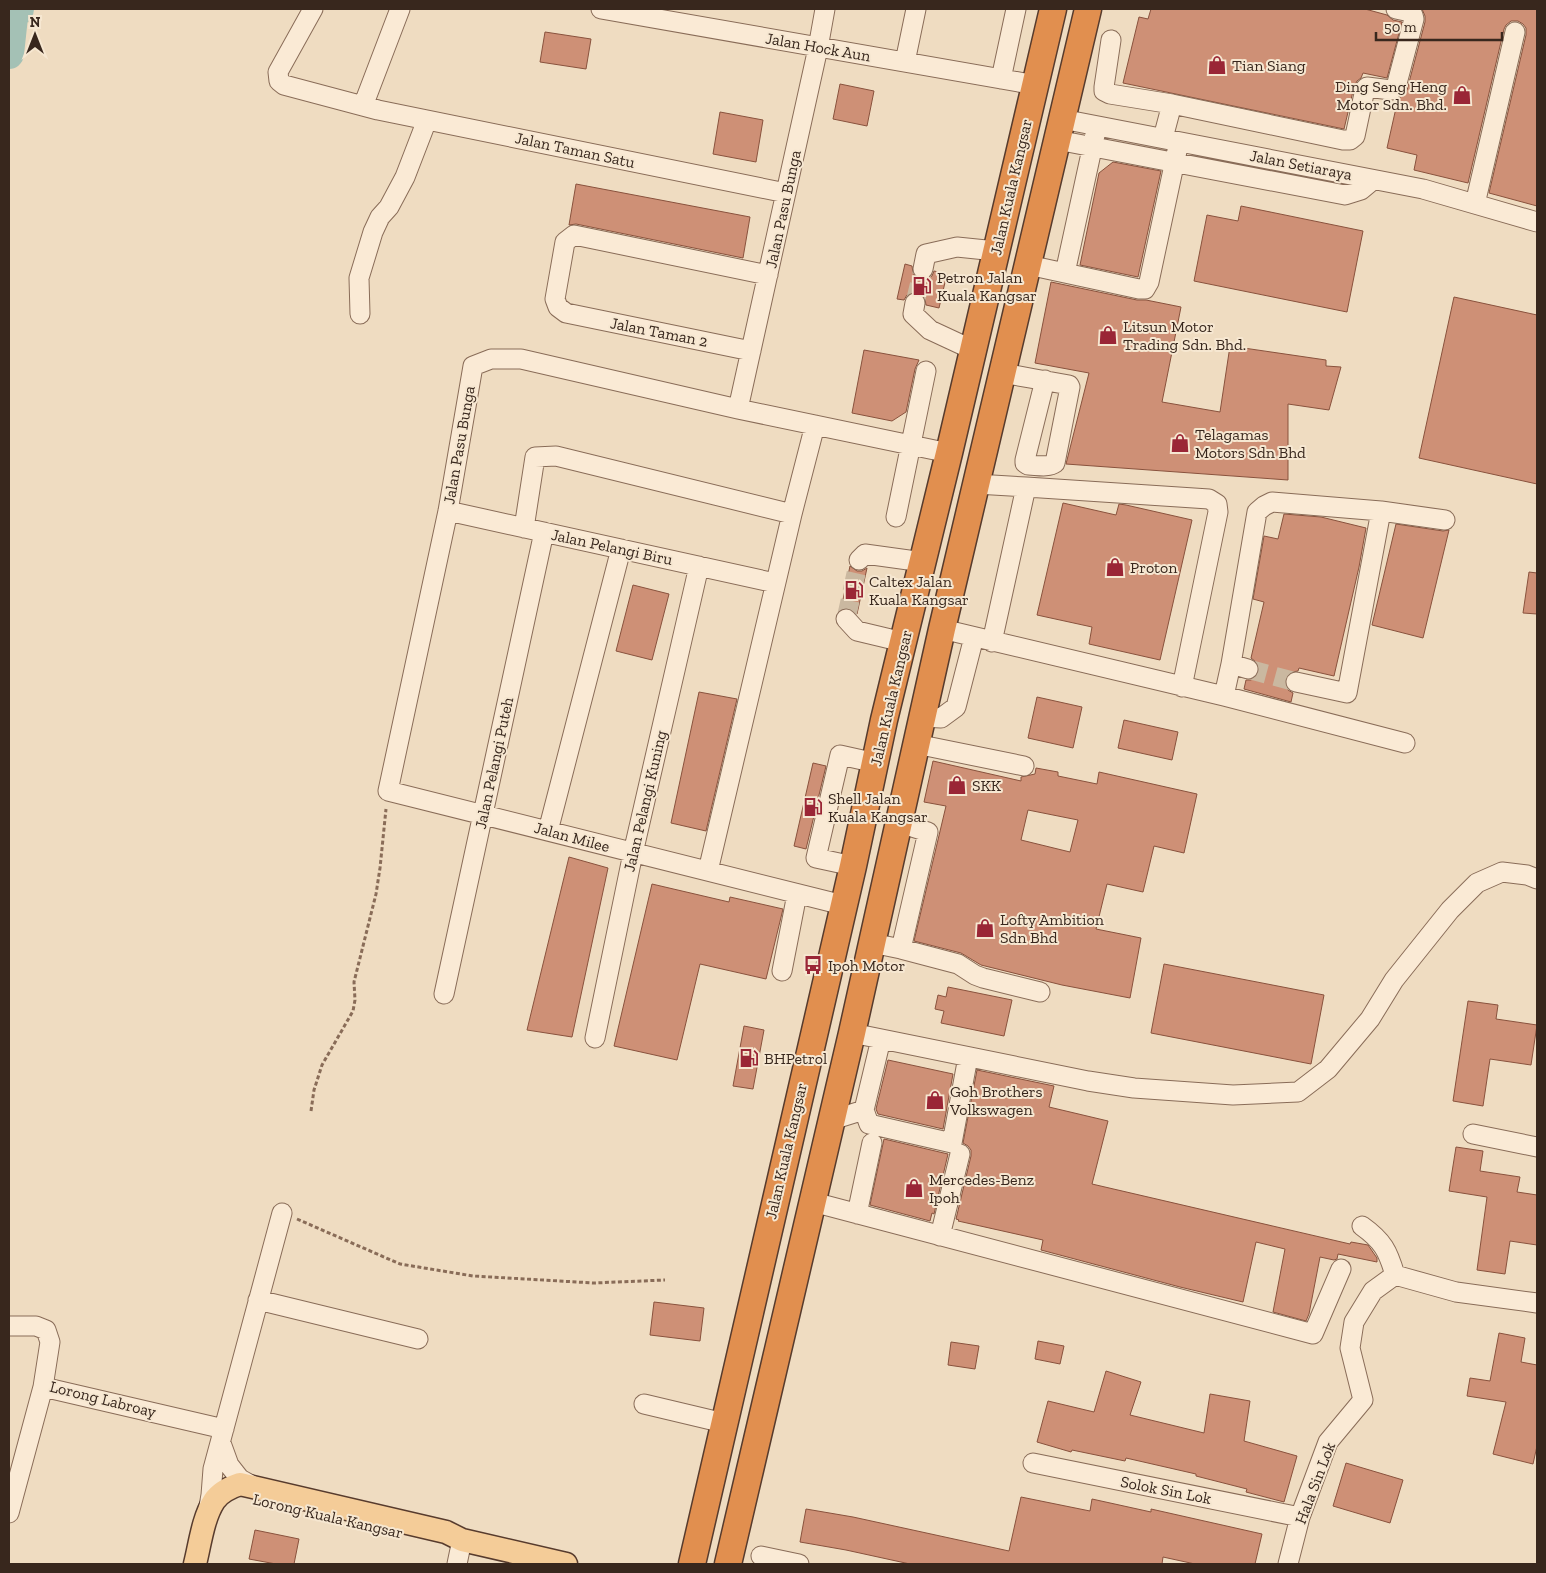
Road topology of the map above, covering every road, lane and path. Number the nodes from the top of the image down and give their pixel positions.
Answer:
1 (313, 9) edge
2 (400, 9) edge
3 (601, 9) edge
4 (825, 9) edge
5 (916, 9) edge
6 (1016, 9) edge
7 (1053, 9) edge
8 (1088, 9) edge
9 (1396, 9) edge
10 (629, 11) edge
11 (1516, 32) dead end
12 (1111, 40) dead end
13 (818, 48) junction
14 (905, 62) junction
15 (1001, 79) junction
16 (1036, 85) junction
17 (1172, 104) junction
18 (364, 106) junction
19 (427, 120) junction
20 (1097, 126) junction
21 (1060, 130) junction
22 (1171, 140) junction
23 (1092, 147) junction
24 (1174, 162) junction
25 (1373, 180) junction
26 (786, 193) junction
27 (1475, 204) junction
28 (1537, 222) edge
29 (996, 250) junction
30 (1028, 265) junction
31 (923, 268) tunnel mouth
32 (1065, 273) junction
33 (768, 275) junction
34 (915, 303) tunnel mouth
35 (360, 314) dead end
36 (973, 350) junction
37 (751, 351) junction
38 (926, 371) dead end
39 (1001, 379) junction
40 (1043, 386) dead end
41 (738, 409) junction
42 (815, 425) junction
43 (911, 445) junction
44 (949, 453) junction
45 (976, 484) junction
46 (1026, 487) junction
47 (448, 511) junction
48 (1381, 511) junction
49 (792, 514) junction
50 (896, 517) dead end
51 (1445, 520) dead end
52 (524, 528) junction
53 (544, 532) junction
54 (621, 549) junction
55 (859, 560) dead end
56 (923, 562) junction
57 (699, 566) junction
58 (775, 583) junction
59 (846, 619) dead end
60 (942, 629) junction
61 (974, 637) junction
62 (903, 642) junction
63 (992, 642) junction
64 (1296, 682) tunnel mouth
65 (1182, 687) junction
66 (1224, 696) junction
67 (922, 717) junction
68 (1405, 743) dead end
69 (916, 744) junction
70 (876, 764) junction
71 (1024, 766) dead end
72 (388, 791) junction
73 (483, 814) junction
74 (899, 823) junction
75 (548, 831) junction
76 (633, 853) junction
77 (853, 866) junction
78 (708, 871) junction
79 (1537, 880) edge
80 (797, 894) junction
81 (843, 905) junction
82 (872, 944) junction
83 (901, 949) junction
84 (782, 971) dead end
85 (1040, 992) dead end
86 (444, 994) dead end
87 (852, 1033) junction
88 (595, 1038) dead end
89 (882, 1039) junction
90 (968, 1057) junction
91 (864, 1110) junction
92 (311, 1111) dead end
93 (832, 1120) junction
94 (1473, 1134) dead end
95 (872, 1143) dead end
96 (1537, 1147) edge
97 (960, 1154) dead end
98 (813, 1202) junction
99 (282, 1213) joint
100 (857, 1214) junction
101 (1362, 1226) dead end
102 (940, 1236) junction
103 (1341, 1268) dead end
104 (1395, 1275) junction
105 (665, 1280) dead end
106 (258, 1300) junction
107 (1537, 1302) edge
108 (9, 1326) edge
109 (418, 1339) dead end
110 (43, 1387) junction
111 (644, 1404) dead end
112 (724, 1423) junction
113 (222, 1436) junction
114 (1033, 1463) dead end
115 (749, 1474) junction
116 (255, 1487) junction
117 (9, 1513) edge
118 (207, 1517) junction
119 (1300, 1517) junction
120 (462, 1540) junction
121 (761, 1556) dead end
122 (195, 1564) edge
123 (206, 1564) edge
124 (457, 1564) edge
125 (566, 1564) edge
126 (692, 1564) edge
127 (715, 1564) edge
128 (728, 1564) edge
129 (799, 1564) edge
130 (1288, 1564) edge

1 - 18 street, Jalan Taman Satu
2 - 18 street
3 - 10 street, Jalan Hock Aun
4 - 13 street, Jalan Pasu Bunga
5 - 14 street
6 - 15 street
7 - 16 highway, Jalan Kuala Kangsar
8 - 21 highway, Jalan Kuala Kangsar
9 - 17 street
10 - 13 street, Jalan Hock Aun
11 - 27 street
12 - 17 street
13 - 14 street, Jalan Hock Aun
13 - 26 street, Jalan Pasu Bunga
14 - 15 street, Jalan Hock Aun
15 - 16 street, Jalan Hock Aun
16 - 29 highway, Jalan Kuala Kangsar
17 - 22 street
18 - 19 street, Jalan Taman Satu
19 - 26 street, Jalan Taman Satu
19 - 35 street
20 - 21 street, Jalan Setiaraya
20 - 22 street, Jalan Setiaraya
20 - 23 street
21 - 23 street
21 - 30 highway, Jalan Kuala Kangsar
22 - 24 street
22 - 25 street, Jalan Setiaraya
23 - 24 street
23 - 32 street
24 - 25 street
24 - 32 street
25 - 27 street, Jalan Setiaraya
26 - 33 street, Jalan Pasu Bunga
27 - 28 street, Jalan Setiaraya
29 - 31 street
29 - 36 highway, Jalan Kuala Kangsar
30 - 32 street
30 - 39 highway, Jalan Kuala Kangsar
33 - 37 street, Jalan Pasu Bunga
33 - 37 street, Jalan Taman 2
34 - 36 street
36 - 44 highway, Jalan Kuala Kangsar
37 - 41 street, Jalan Pasu Bunga
38 - 43 street
39 - 40 street
39 - 45 highway, Jalan Kuala Kangsar
41 - 42 street, Jalan Pasu Bunga
41 - 47 street, Jalan Pasu Bunga
42 - 43 street, Jalan Pasu Bunga
42 - 49 street
43 - 44 street, Jalan Pasu Bunga
43 - 50 street
44 - 56 highway, Jalan Kuala Kangsar
45 - 46 street
45 - 60 highway, Jalan Kuala Kangsar
46 - 63 street
46 - 65 street
47 - 52 street, Jalan Pelangi Biru
47 - 72 street, Jalan Pasu Bunga
48 - 51 street
48 - 64 street
48 - 66 street
49 - 52 street
49 - 58 street
52 - 53 street, Jalan Pelangi Biru
53 - 54 street, Jalan Pelangi Biru
53 - 73 street, Jalan Pelangi Puteh
54 - 57 street, Jalan Pelangi Biru
54 - 75 street
55 - 56 street
56 - 62 highway, Jalan Kuala Kangsar
57 - 58 street, Jalan Pelangi Biru
57 - 76 street, Jalan Pelangi Kuning
58 - 78 street
59 - 62 street
60 - 61 street
60 - 67 highway, Jalan Kuala Kangsar
61 - 63 street
61 - 67 street
62 - 70 highway, Jalan Kuala Kangsar
63 - 65 street
65 - 66 street
66 - 68 street
67 - 69 highway, Jalan Kuala Kangsar
69 - 71 street
69 - 74 highway, Jalan Kuala Kangsar
70 - 77 highway, Jalan Kuala Kangsar
70 - 77 street
72 - 73 street, Jalan Milee
72 - 92 path
73 - 75 street, Jalan Milee
73 - 86 street, Jalan Pelangi Puteh
74 - 82 highway, Jalan Kuala Kangsar
74 - 83 street
75 - 76 street, Jalan Milee
76 - 78 street, Jalan Milee
76 - 88 street, Jalan Pelangi Kuning
77 - 81 highway, Jalan Kuala Kangsar
78 - 80 street, Jalan Milee
79 - 90 street
80 - 81 street, Jalan Milee
80 - 84 street
81 - 112 highway, Jalan Kuala Kangsar
82 - 83 street
82 - 87 highway, Jalan Kuala Kangsar
83 - 85 street
87 - 89 street
87 - 93 highway, Jalan Kuala Kangsar
89 - 90 street
89 - 91 street
90 - 91 street
91 - 93 street
93 - 98 highway, Jalan Kuala Kangsar
94 - 96 street
95 - 100 street
97 - 102 street
98 - 100 street
98 - 115 highway, Jalan Kuala Kangsar
99 - 105 path
99 - 106 street
100 - 102 street
101 - 104 street
102 - 103 street
104 - 107 street
104 - 119 street, Hala Sin Lok
106 - 109 street
106 - 113 street
108 - 110 street, Lorong Labroay
110 - 113 street, Lorong Labroay
110 - 117 street
111 - 112 street
112 - 126 highway, Jalan Kuala Kangsar
113 - 116 street
113 - 118 street
114 - 119 street, Solok Sin Lok
115 - 127 highway
115 - 128 highway, Jalan Kuala Kangsar
116 - 118 main road, Lorong Kuala Kangsar
116 - 120 main road, Lorong Kuala Kangsar
118 - 122 main road, Lorong Kuala Kangsar
119 - 130 street, Hala Sin Lok
120 - 123 main road, Lorong Kuala Kangsar
120 - 124 street
120 - 125 main road, Lorong Kuala Kangsar
121 - 129 street

